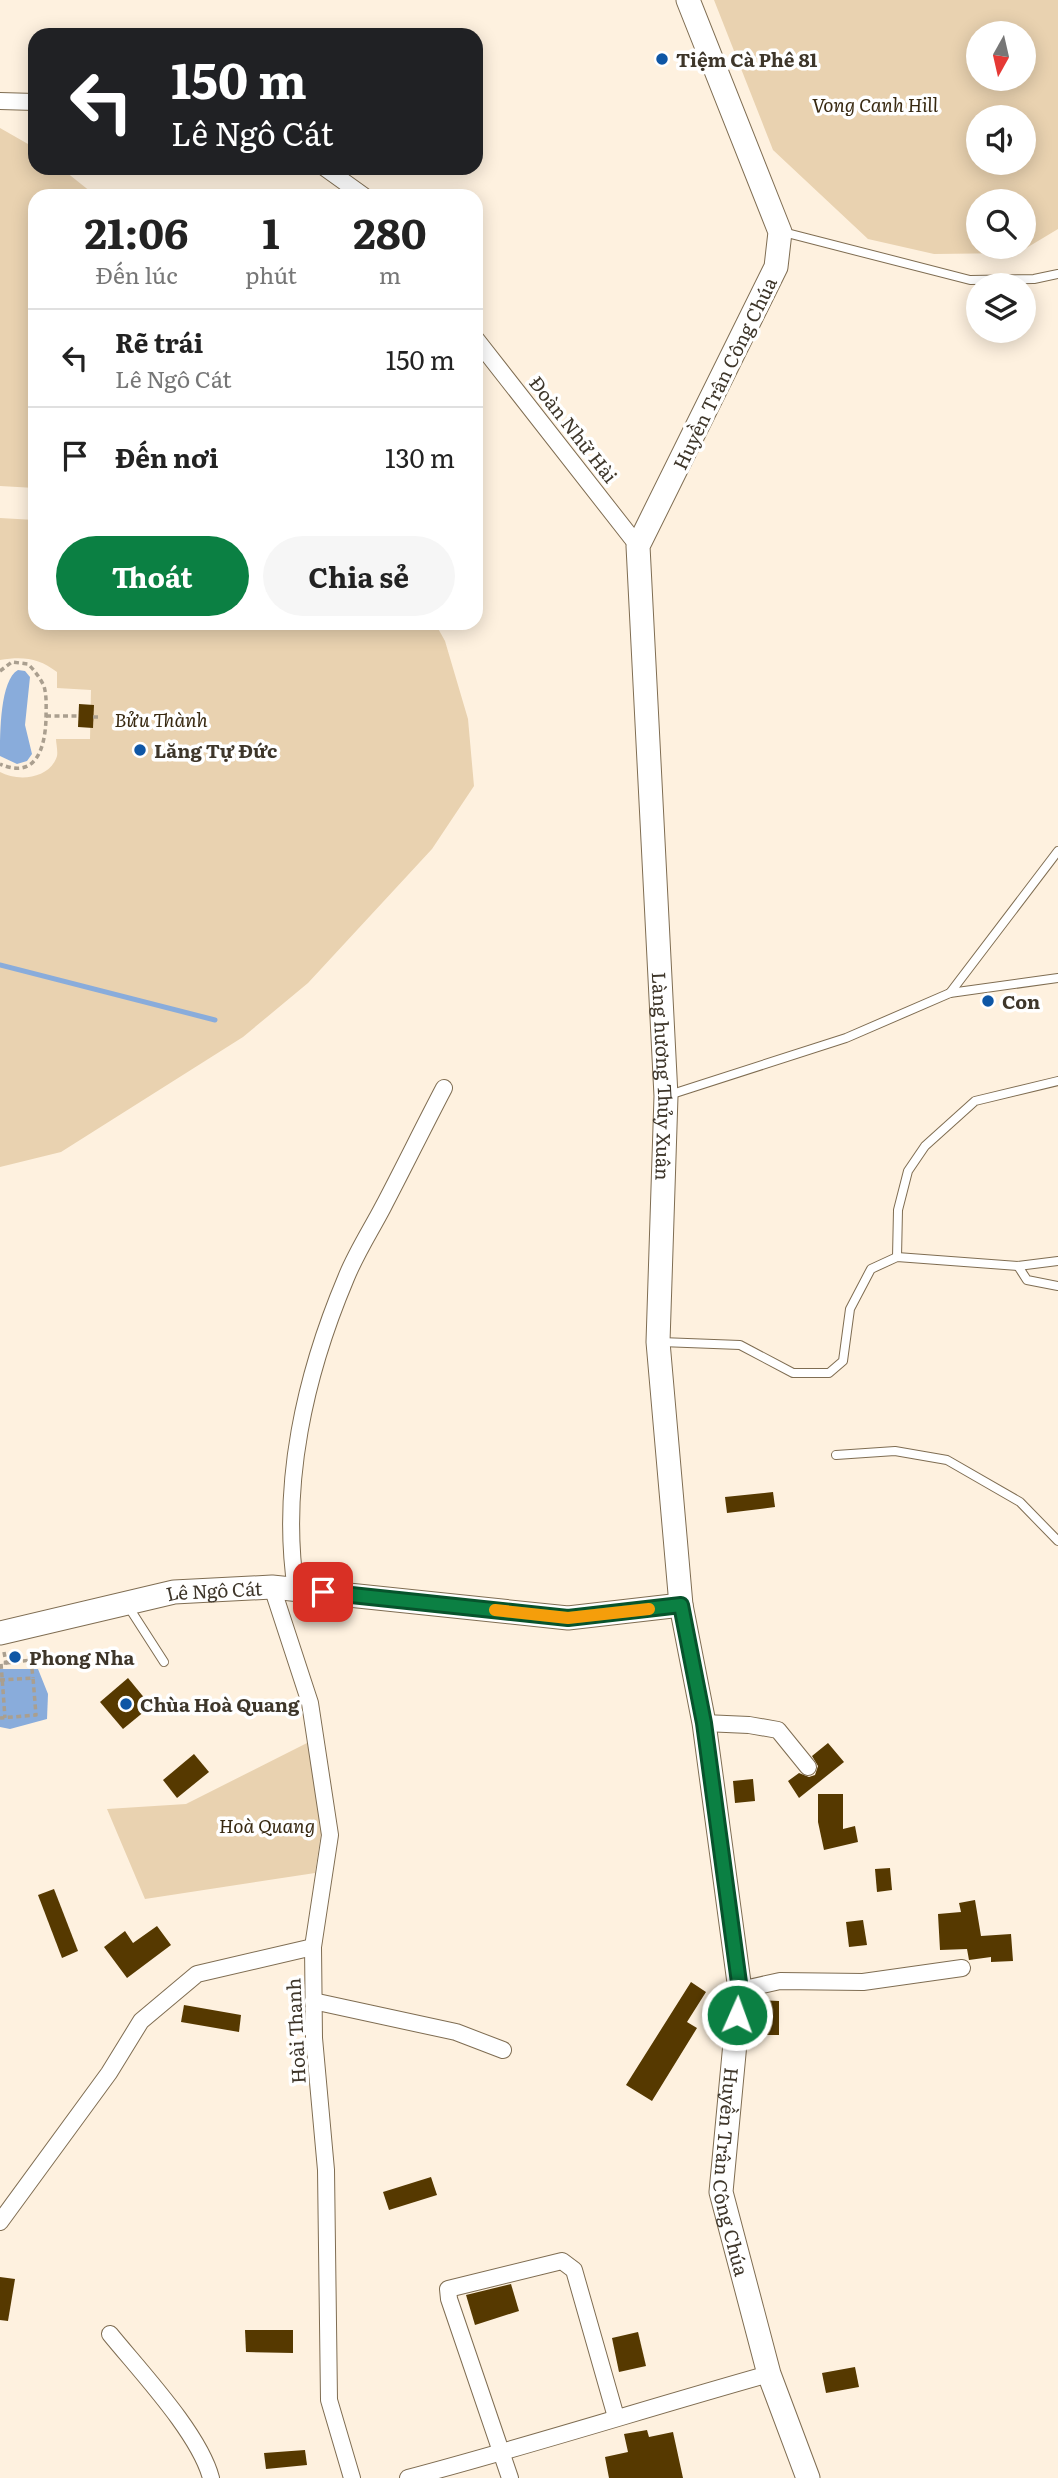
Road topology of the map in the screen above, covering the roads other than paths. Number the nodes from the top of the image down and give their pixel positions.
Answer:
1 (688, 0) edge
2 (0, 101) edge
3 (28, 102) edge
4 (335, 175) edge
5 (354, 189) edge
6 (780, 232) junction
7 (1058, 274) edge
8 (483, 348) edge
9 (638, 546) junction
10 (1058, 851) edge
11 (1058, 978) edge
12 (950, 993) junction
13 (1058, 1081) edge
14 (444, 1088) dead end
15 (666, 1096) junction
16 (897, 1257) junction
17 (1058, 1261) edge
18 (1018, 1266) junction
19 (1058, 1286) edge
20 (658, 1342) junction
21 (835, 1455) dead end
22 (1058, 1541) edge
23 (272, 1587) junction
24 (296, 1590) junction
25 (127, 1604) junction
26 (681, 1605) junction
27 (0, 1633) edge
28 (164, 1662) dead end
29 (704, 1723) junction
30 (808, 1767) dead end
31 (313, 1947) junction
32 (962, 1968) dead end
33 (740, 1990) junction
34 (313, 2001) junction
35 (503, 2050) dead end
36 (0, 2222) edge
37 (110, 2334) dead end
38 (769, 2374) junction
39 (616, 2417) junction
40 (502, 2454) junction
41 (211, 2478) edge
42 (352, 2478) edge
43 (408, 2478) edge
44 (510, 2478) edge
45 (808, 2478) edge

1 - 6 street, Huyền Trân Công Chúa
2 - 3 street
4 - 5 street
6 - 7 lane
6 - 9 street, Huyền Trân Công Chúa
8 - 9 street, Đoàn Nhữ Hài
9 - 15 street, Làng hương Thủy Xuân
10 - 12 lane
11 - 12 lane
12 - 15 lane
13 - 16 lane
14 - 24 street
15 - 20 street, Làng hương Thủy Xuân
16 - 18 lane
16 - 20 lane
17 - 18 lane
18 - 19 lane
20 - 26 street, Làng hương Thủy Xuân
21 - 22 lane
23 - 24 street, Lê Ngô Cát
23 - 25 street, Lê Ngô Cát
23 - 31 street, Hoài Thanh
24 - 26 street, Lê Ngô Cát
25 - 27 street, Lê Ngô Cát
25 - 28 lane
26 - 29 street, Huyền Trân Công Chúa
29 - 30 street
29 - 33 street, Huyền Trân Công Chúa
31 - 34 street, Hoài Thanh
31 - 36 street
32 - 33 street
33 - 38 street, Huyền Trân Công Chúa
34 - 35 street
34 - 42 street, Hoài Thanh
37 - 41 street
38 - 39 street
38 - 45 street, Huyền Trân Công Chúa
39 - 40 street
39 - 40 street
40 - 43 street
40 - 44 street

